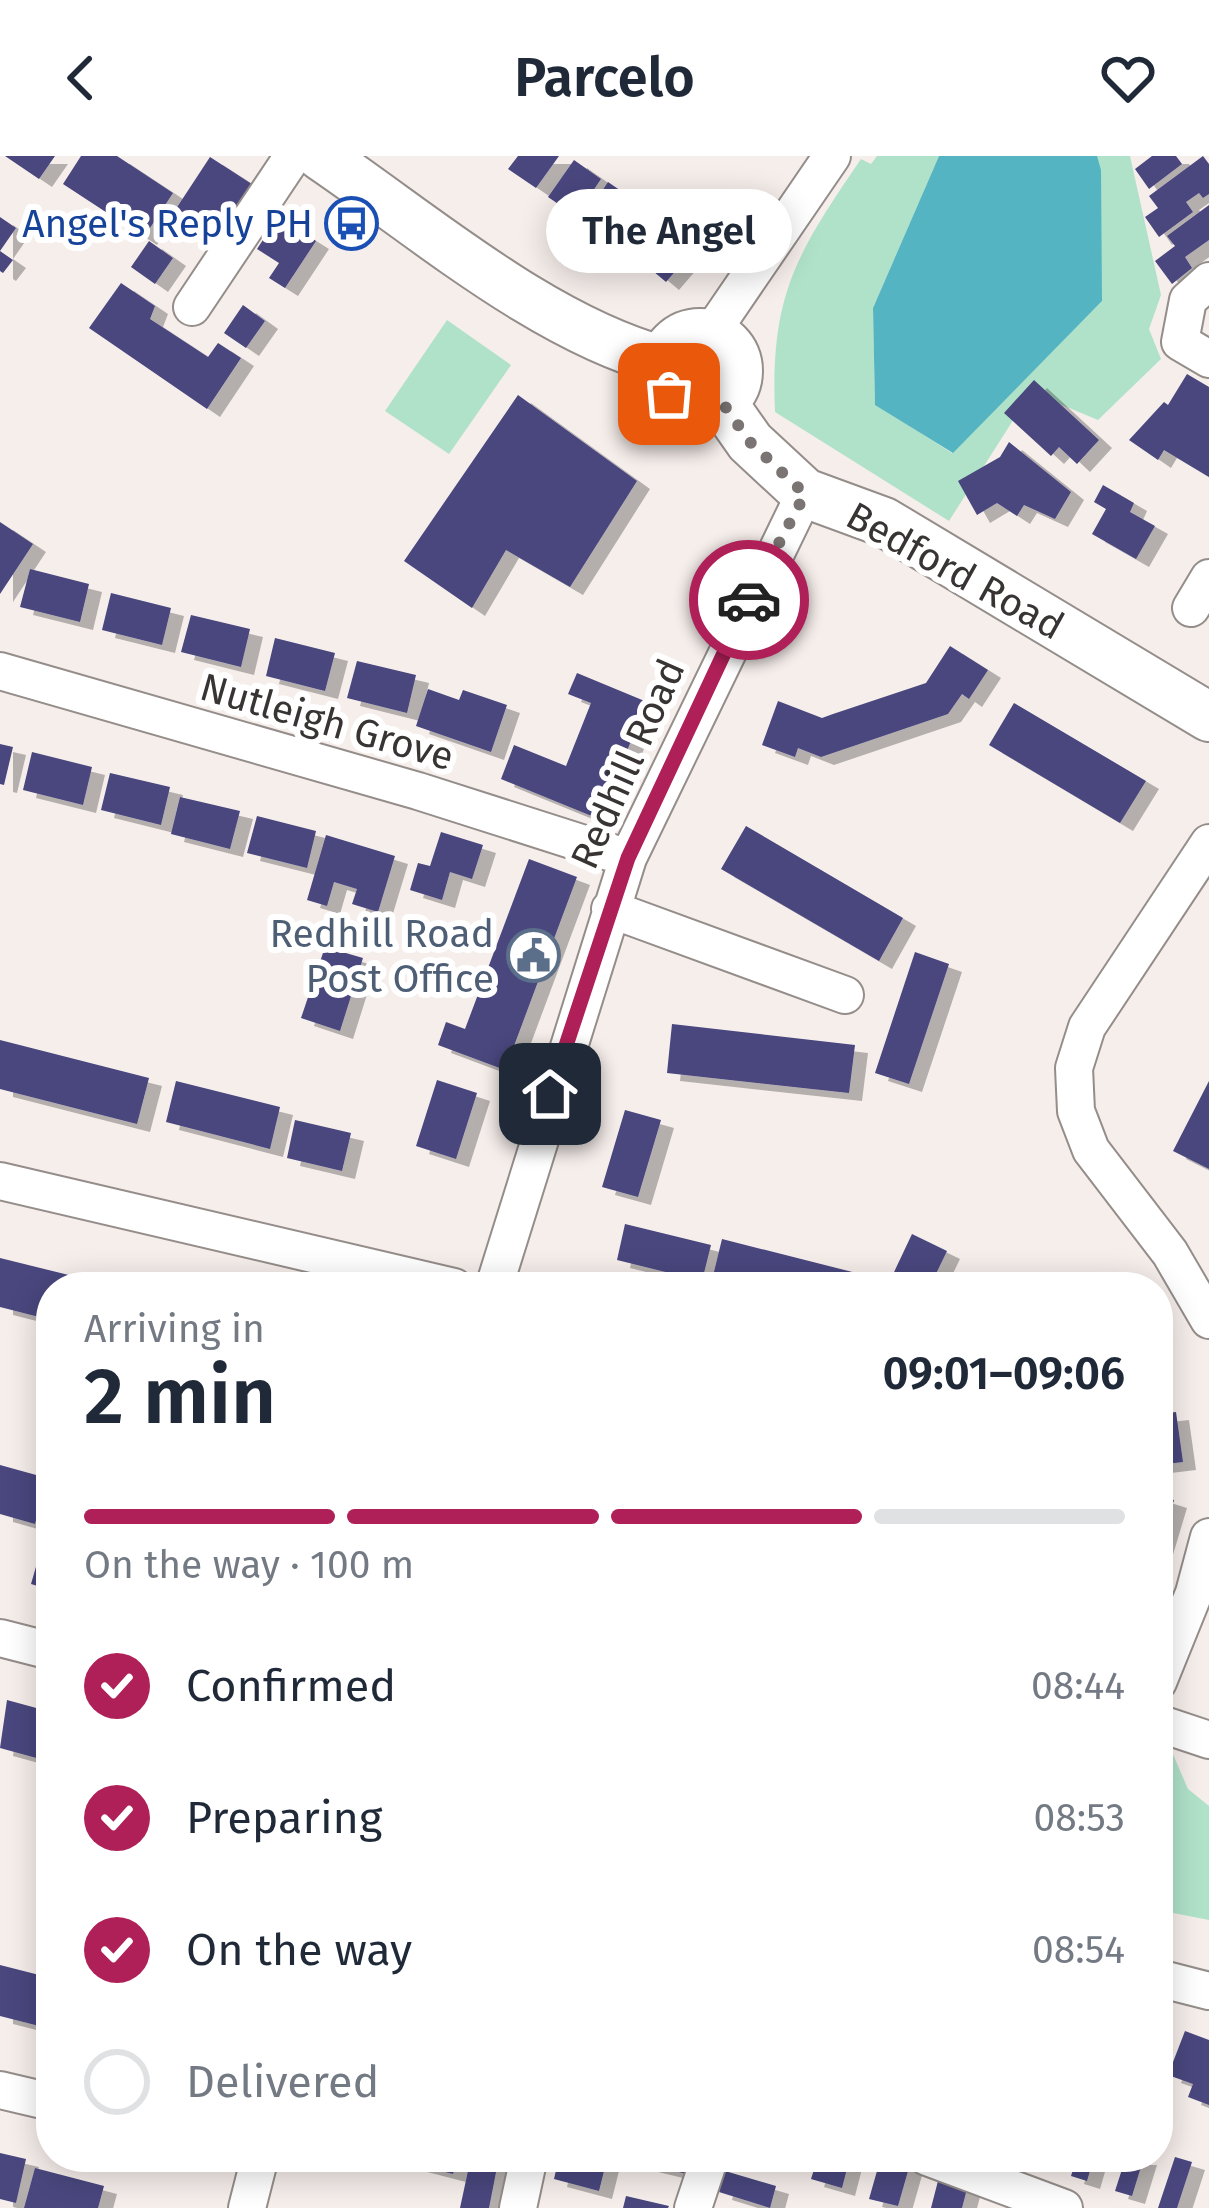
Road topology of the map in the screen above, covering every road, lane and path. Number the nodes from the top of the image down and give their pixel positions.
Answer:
1 (292, 156) edge
2 (321, 156) edge
3 (832, 156) edge
4 (1209, 281) edge
5 (192, 308) dead end
6 (711, 333) junction
7 (1209, 359) edge
8 (663, 361) junction
9 (722, 402) junction
10 (805, 494) junction
11 (0, 670) edge
12 (1209, 717) edge
13 (1209, 843) edge
14 (628, 858) junction
15 (610, 910) junction
16 (845, 995) dead end
17 (0, 1180) edge
18 (390, 1272) edge
19 (499, 1272) edge
20 (1209, 1319) edge
21 (1209, 1537) edge
22 (0, 1638) edge
23 (1173, 1644) edge
24 (36, 1647) edge
25 (1173, 1728) edge
26 (1209, 1740) edge
27 (1173, 1982) edge
28 (1209, 1991) edge
29 (0, 2090) edge
30 (36, 2098) edge
31 (256, 2172) edge
32 (526, 2172) edge
33 (705, 2172) edge
34 (967, 2172) edge
35 (247, 2208) edge
36 (518, 2208) edge
37 (694, 2208) edge
38 (1064, 2208) edge

1 - 5 street
2 - 8 main road
3 - 6 street
4 - 7 street
6 - 8 main road
6 - 9 main road
8 - 9 main road
9 - 10 main road, Bedford Road
10 - 12 main road, Bedford Road
10 - 14 street, Redhill Road
11 - 14 street, Nutleigh Grove
13 - 20 street
14 - 15 street, Redhill Road
15 - 16 street
15 - 19 street, Redhill Road
17 - 18 street
21 - 23 street
22 - 24 street
25 - 26 street
27 - 28 street
29 - 30 street
31 - 35 street
32 - 36 street
33 - 37 street
34 - 38 street

